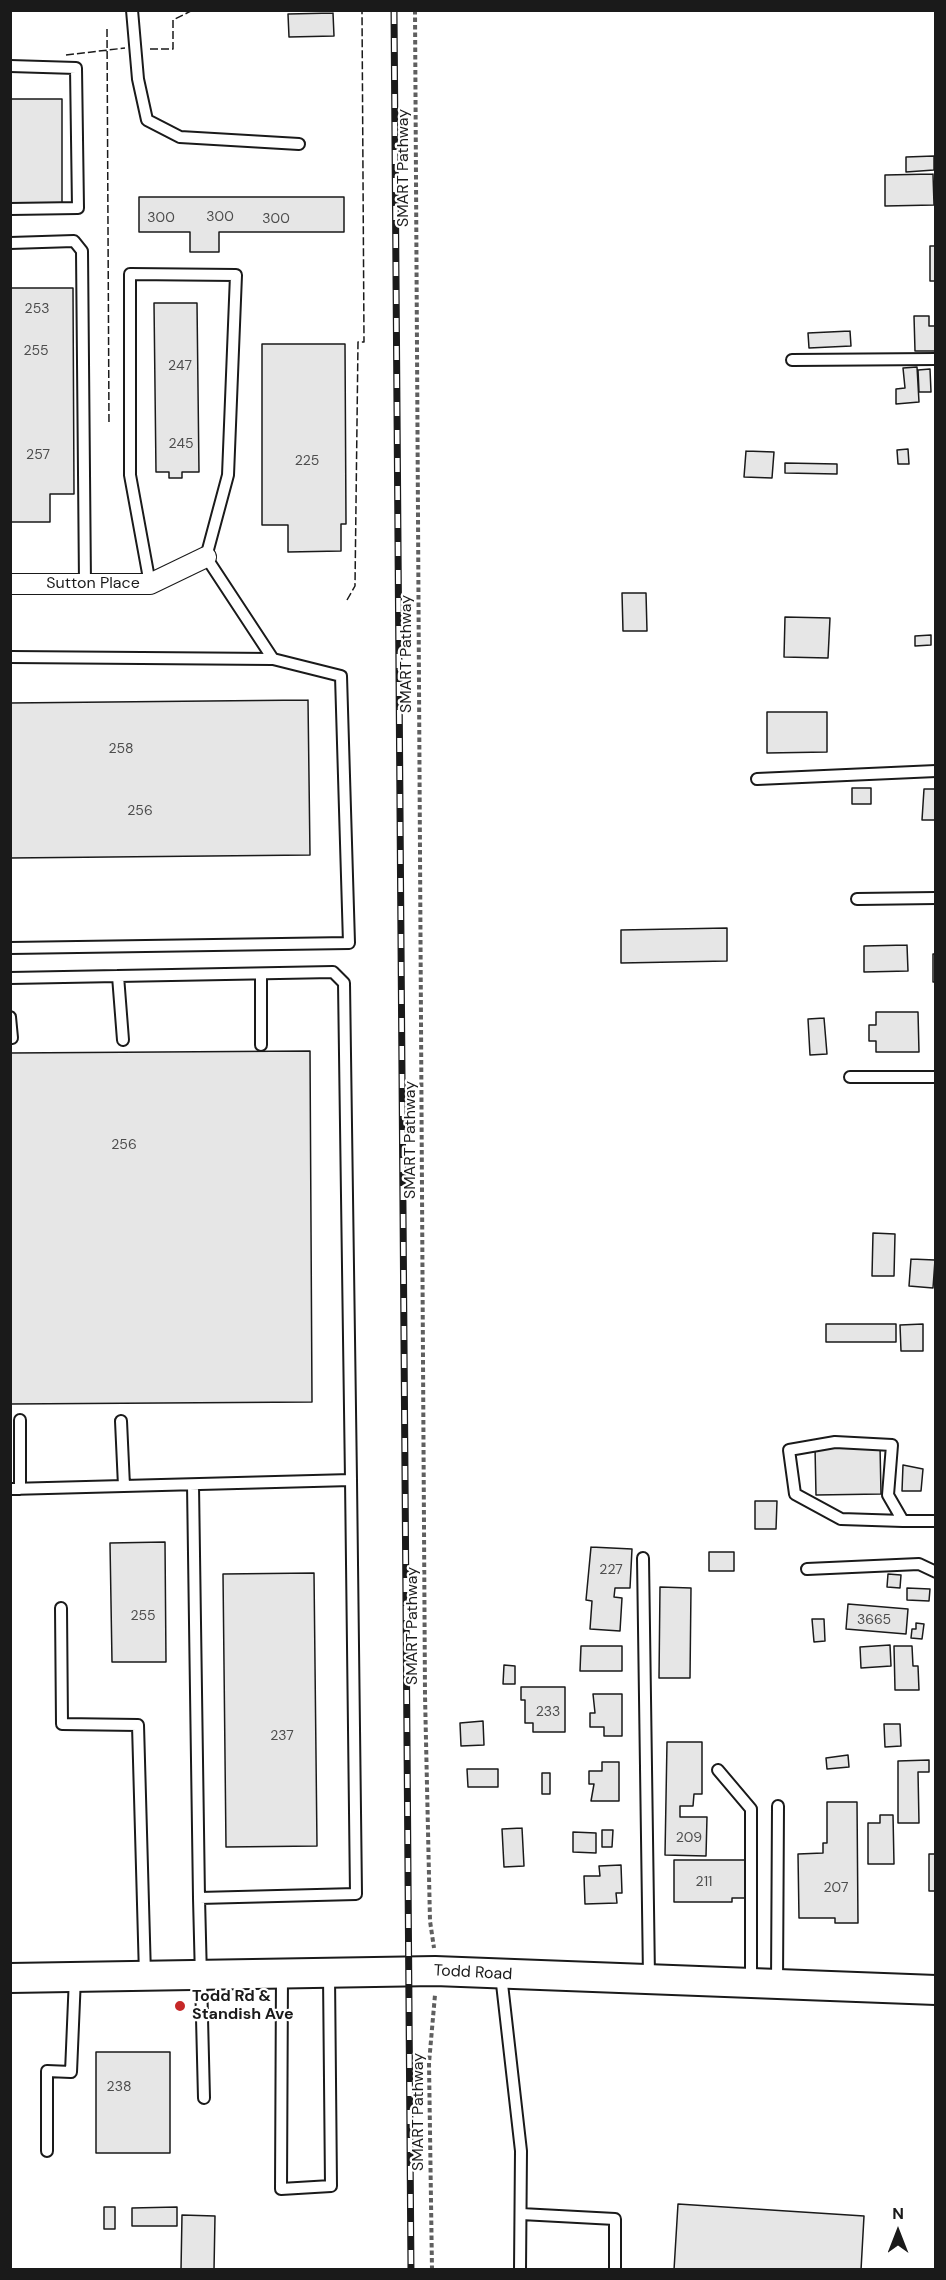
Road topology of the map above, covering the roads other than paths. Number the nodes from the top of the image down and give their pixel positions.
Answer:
1 (132, 10) edge
2 (10, 66) edge
3 (299, 144) dead end
4 (10, 209) edge
5 (10, 243) edge
6 (936, 359) edge
7 (792, 360) dead end
8 (206, 557) junction
9 (10, 584) edge
10 (85, 584) junction
11 (150, 584) junction
12 (10, 657) edge
13 (273, 659) junction
14 (936, 771) edge
15 (757, 779) dead end
16 (936, 898) edge
17 (857, 899) dead end
18 (10, 948) edge
19 (261, 974) junction
20 (118, 976) junction
21 (10, 978) edge
22 (10, 1017) edge
23 (12, 1038) edge
24 (123, 1040) dead end
25 (261, 1045) dead end
26 (850, 1077) dead end
27 (936, 1077) edge
28 (20, 1420) dead end
29 (121, 1421) dead end
30 (351, 1480) junction
31 (193, 1485) junction
32 (124, 1486) junction
33 (15, 1489) edge
34 (903, 1521) junction
35 (936, 1521) edge
36 (643, 1558) dead end
37 (807, 1569) dead end
38 (936, 1572) edge
39 (61, 1608) dead end
40 (718, 1770) dead end
41 (778, 1806) dead end
42 (200, 1898) junction
43 (329, 1972) junction
44 (282, 1974) junction
45 (200, 1975) junction
46 (501, 1975) junction
47 (145, 1976) junction
48 (75, 1977) junction
49 (10, 1978) edge
50 (649, 1980) junction
51 (764, 1984) junction
52 (936, 1990) edge
53 (204, 2098) dead end
54 (47, 2151) dead end
55 (521, 2214) junction
56 (520, 2270) edge
57 (615, 2270) edge

1 - 3 lane
2 - 4 lane
5 - 10 lane
6 - 7 lane
8 - 11 street, Sutton Place
8 - 11 lane
8 - 13 lane
9 - 10 street, Sutton Place
10 - 11 street, Sutton Place
12 - 13 lane
13 - 18 lane
14 - 15 lane
16 - 17 lane
19 - 20 lane
19 - 25 lane
19 - 30 lane
20 - 21 lane
20 - 24 lane
22 - 23 lane
26 - 27 lane
28 - 33 lane
29 - 32 lane
30 - 31 lane
30 - 42 lane
31 - 32 lane
31 - 42 lane
32 - 33 lane
34 - 34 lane
34 - 35 lane
36 - 50 lane
37 - 38 lane
39 - 47 lane
40 - 51 lane
41 - 51 lane
42 - 45 lane
43 - 44 main road, Todd Road
43 - 44 lane
43 - 46 main road, Todd Road
44 - 45 main road, Todd Road
45 - 47 main road, Todd Road
45 - 53 lane
46 - 50 main road, Todd Road
46 - 55 lane
47 - 48 main road, Todd Road
48 - 49 main road, Todd Road
48 - 54 lane
50 - 51 main road, Todd Road
51 - 52 main road, Todd Road
55 - 56 lane
55 - 57 lane

